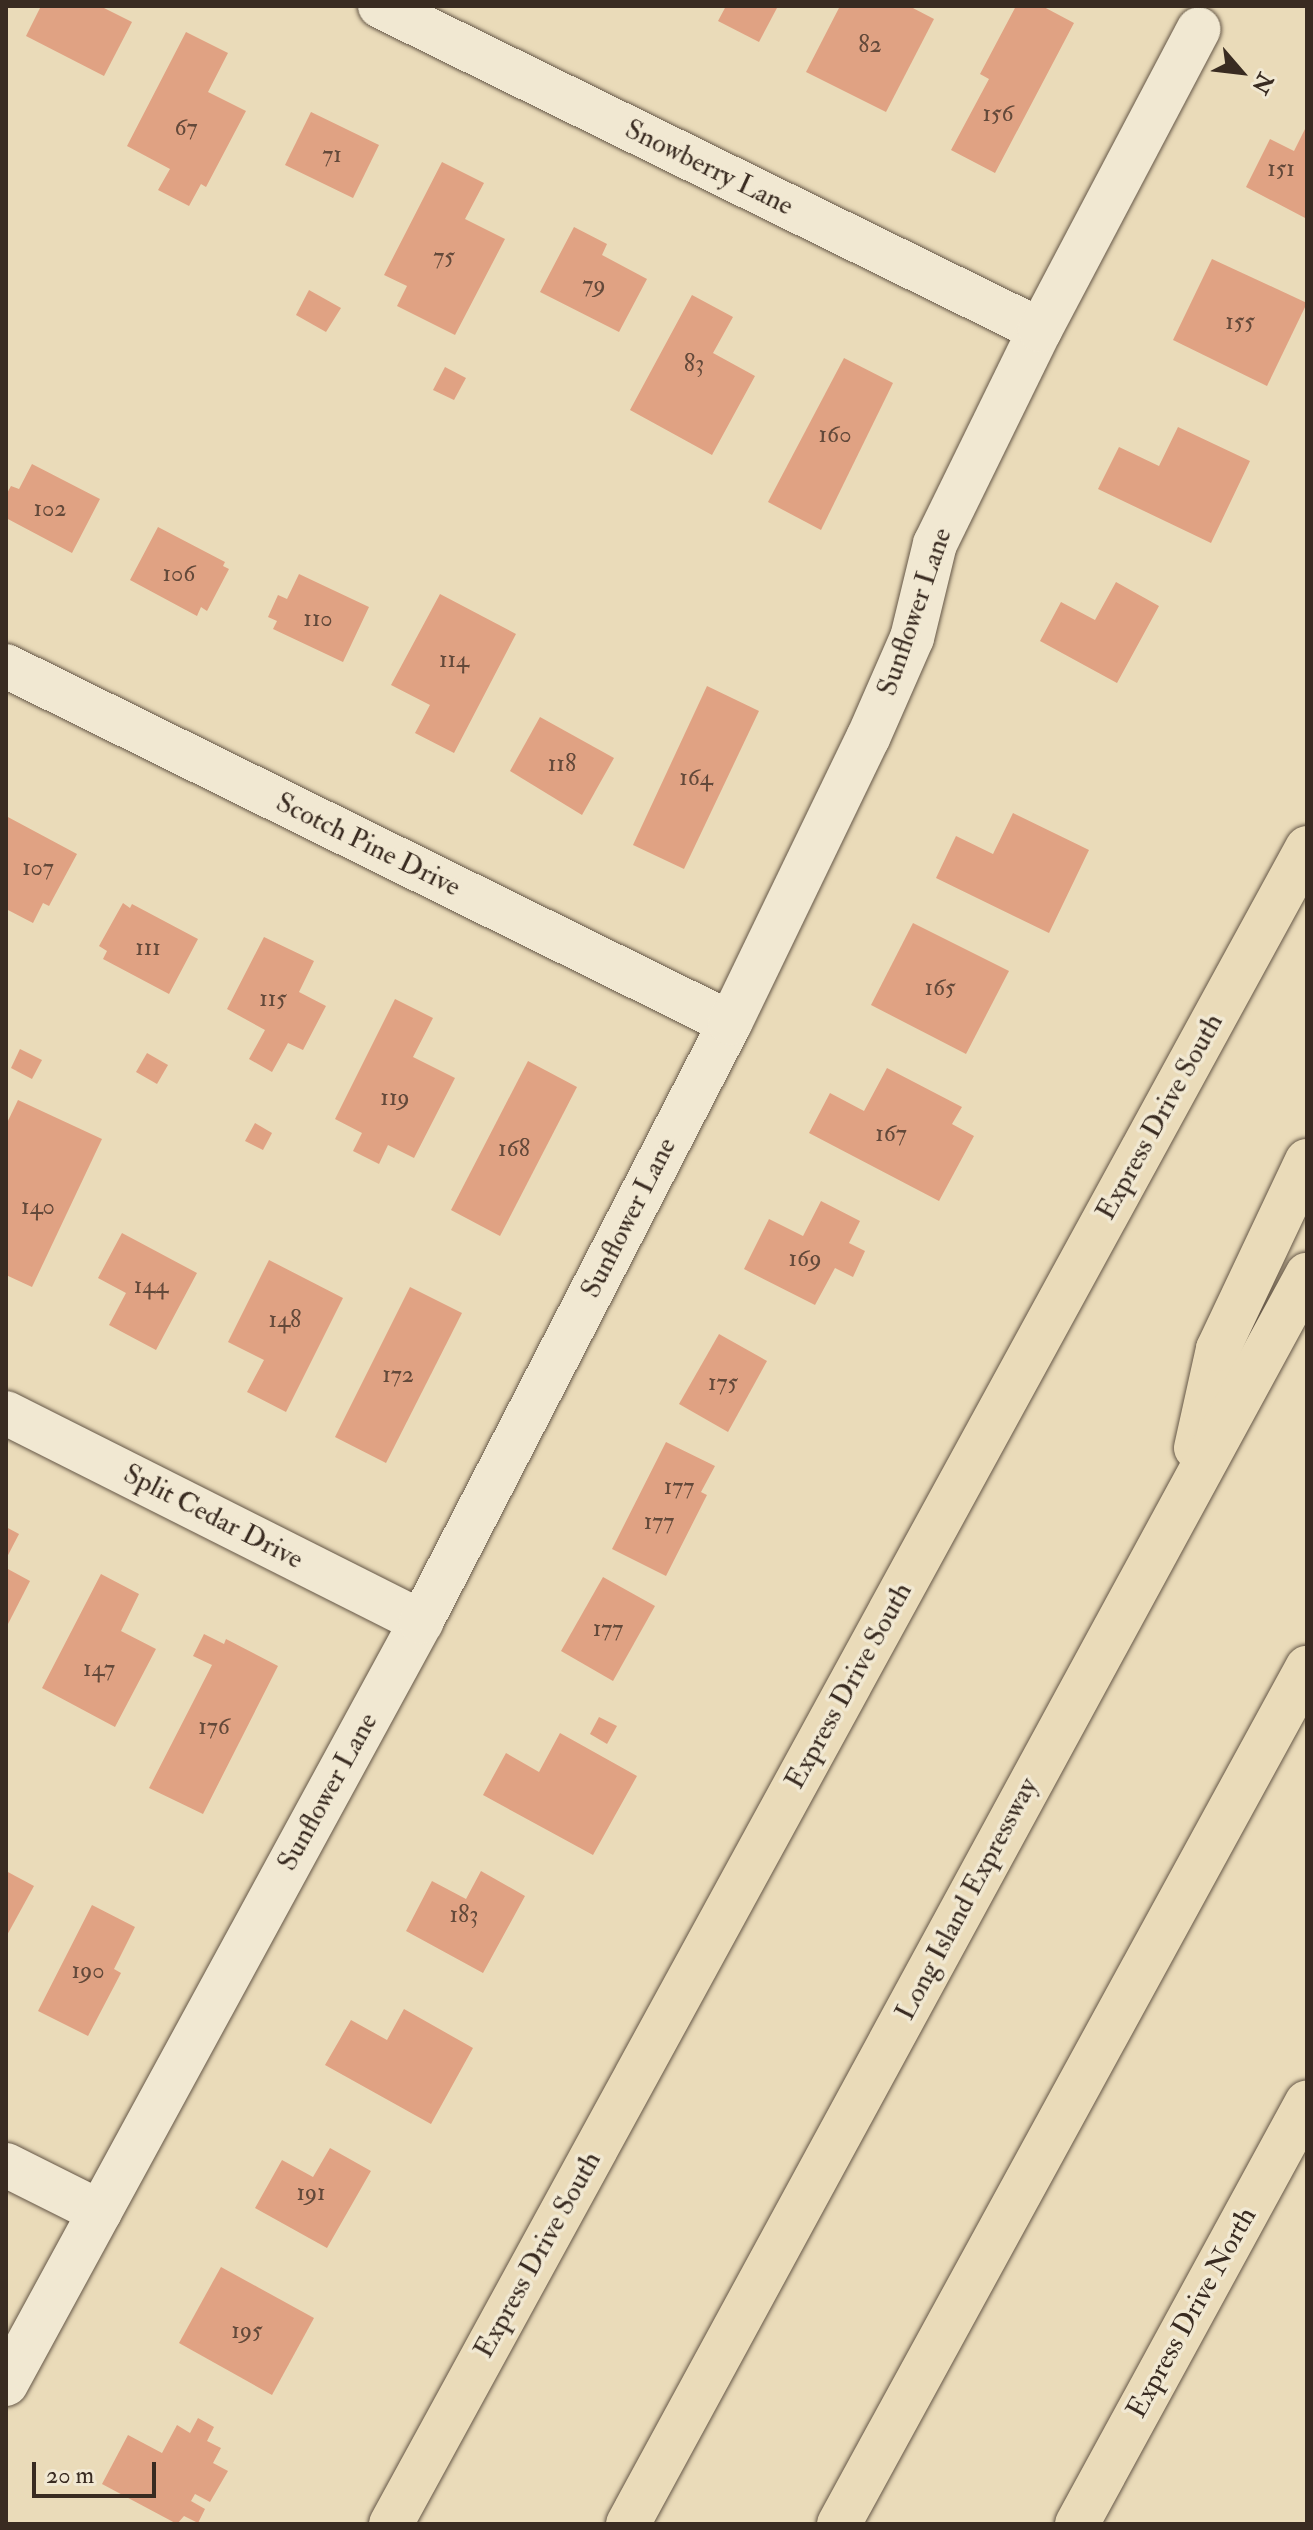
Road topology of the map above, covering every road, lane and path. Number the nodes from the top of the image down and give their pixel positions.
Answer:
1 (380, 6) edge
2 (1199, 29) dead end
3 (1040, 330) junction
4 (6, 666) edge
5 (1307, 848) edge
6 (730, 1023) junction
7 (1307, 1161) edge
8 (1307, 1275) edge
9 (6, 1413) edge
10 (1185, 1498) junction
11 (421, 1622) junction
12 (1307, 1668) edge
13 (1307, 2103) edge
14 (6, 2165) edge
15 (100, 2212) junction
16 (6, 2384) edge
17 (391, 2524) edge
18 (628, 2524) edge
19 (839, 2524) edge
20 (1077, 2524) edge

1 - 3 street, Snowberry Lane
2 - 3 street, Sunflower Lane
3 - 6 street, Sunflower Lane
4 - 6 street, Scotch Pine Drive
5 - 17 main road, Express Drive South
6 - 11 street, Sunflower Lane
7 - 10 main road
8 - 10 main road, Long Island Expressway
9 - 11 street, Split Cedar Drive
10 - 18 main road, Long Island Expressway
11 - 15 street, Sunflower Lane
12 - 19 main road
13 - 20 main road, Express Drive North
14 - 15 street
15 - 16 street, Sunflower Lane

